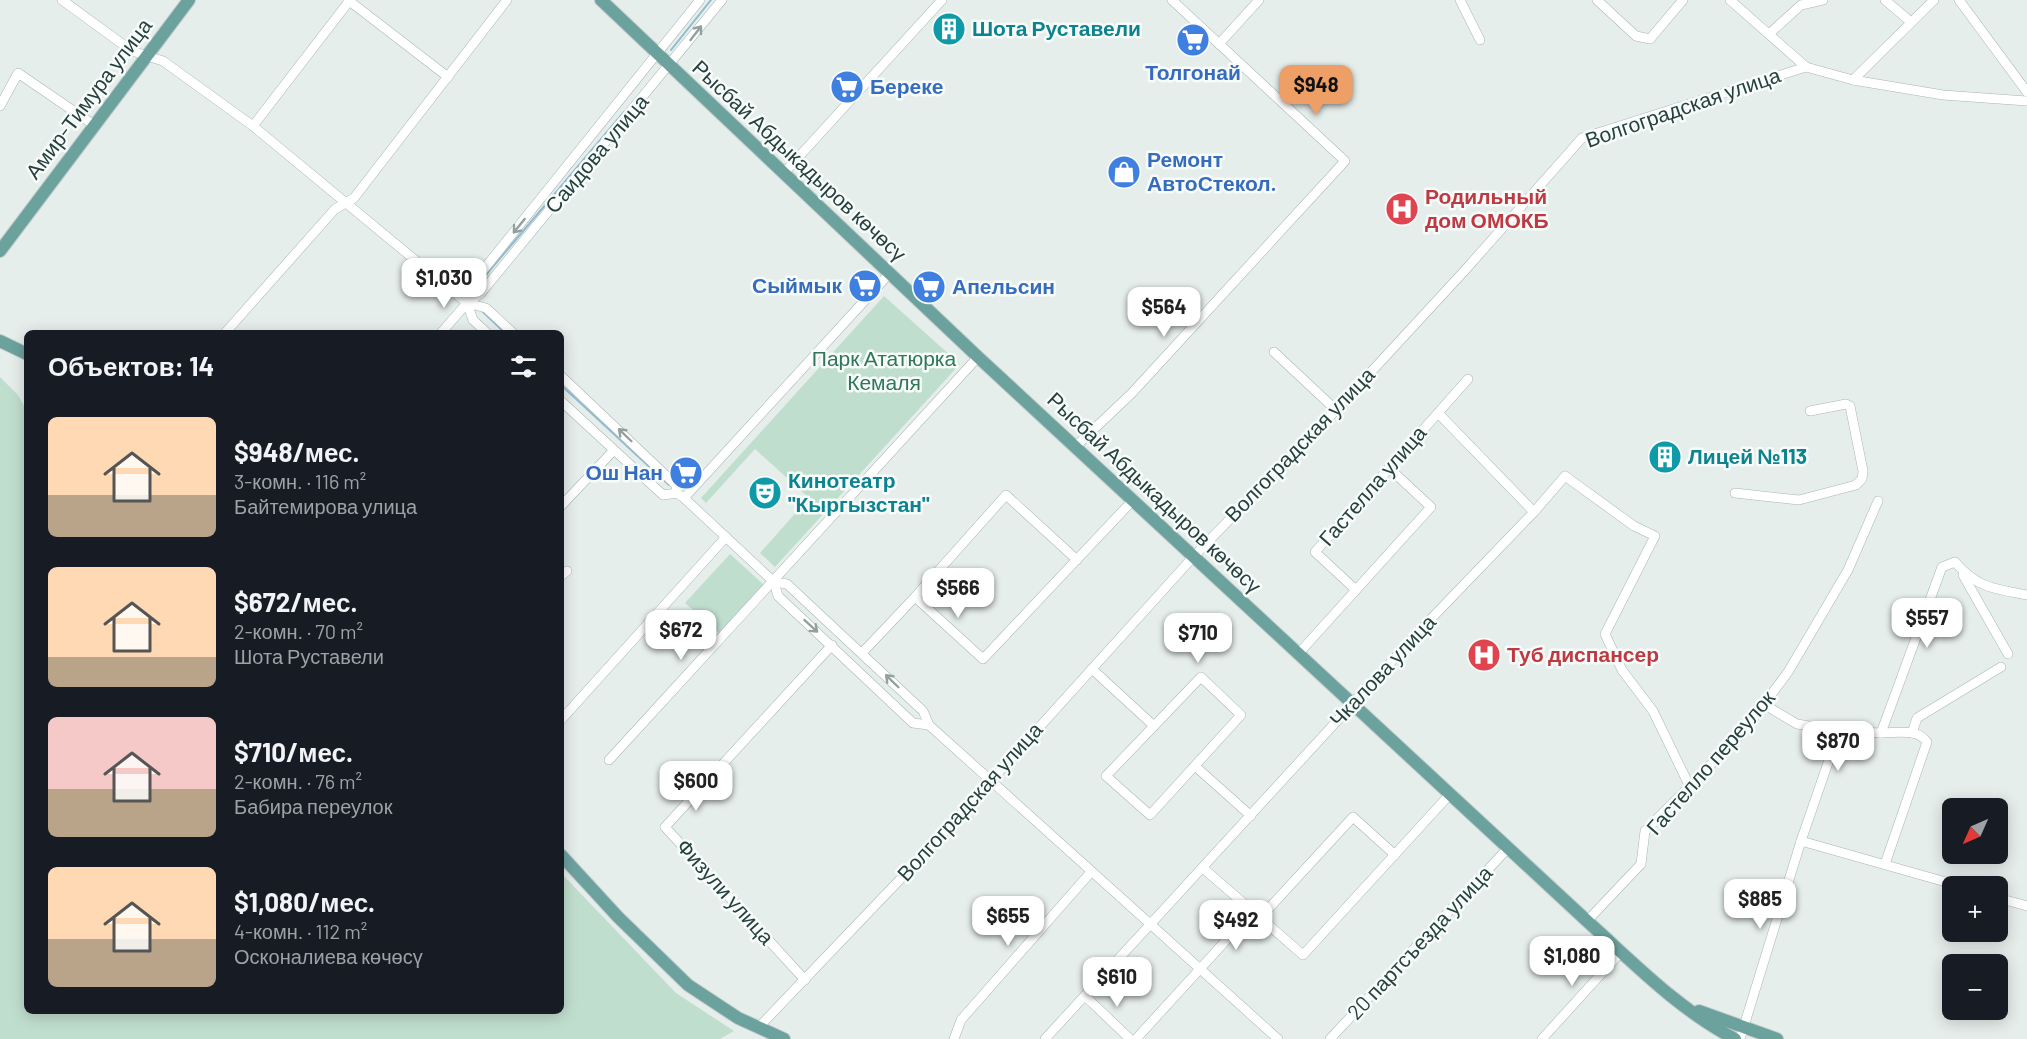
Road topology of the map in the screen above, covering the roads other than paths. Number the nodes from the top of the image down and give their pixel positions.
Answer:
1 (62, 0) edge
2 (189, 0) edge
3 (349, 0) edge
4 (507, 0) edge
5 (700, 0) edge
6 (722, 0) edge
7 (942, 0) edge
8 (1172, 0) edge
9 (1259, 0) edge
10 (1597, 0) edge
11 (1683, 0) edge
12 (1730, 0) edge
13 (1823, 0) edge
14 (1885, 0) edge
15 (1934, 0) edge
16 (1959, 0) edge
17 (605, 1) edge
18 (1463, 1) edge
19 (1911, 22) junction
20 (1769, 34) junction
21 (1480, 40) dead end
22 (1219, 44) junction
23 (657, 55) junction
24 (147, 56) junction
25 (670, 66) junction
26 (1806, 67) junction
27 (448, 77) junction
28 (1853, 80) junction
29 (2027, 92) edge
30 (2027, 101) edge
31 (0, 106) edge
32 (94, 125) junction
33 (253, 126) junction
34 (783, 174) junction
35 (346, 202) junction
36 (0, 251) edge
37 (889, 274) junction
38 (467, 303) junction
39 (228, 330) edge
40 (444, 330) edge
41 (484, 330) edge
42 (510, 330) edge
43 (0, 341) edge
44 (1274, 352) dead end
45 (24, 353) edge
46 (978, 357) junction
47 (564, 379) edge
48 (1468, 379) dead end
49 (564, 404) edge
50 (1336, 410) junction
51 (1810, 411) dead end
52 (1438, 412) junction
53 (1075, 447) junction
54 (614, 450) junction
55 (1389, 468) junction
56 (1735, 493) dead end
57 (680, 496) junction
58 (564, 499) edge
59 (1133, 500) junction
60 (1878, 501) dead end
61 (1534, 513) junction
62 (726, 537) junction
63 (1194, 556) junction
64 (1077, 560) junction
65 (1955, 562) junction
66 (774, 582) junction
67 (1356, 590) junction
68 (2027, 595) edge
69 (915, 597) junction
70 (832, 645) junction
71 (862, 653) junction
72 (1299, 653) junction
73 (2008, 654) dead end
74 (2001, 667) dead end
75 (1092, 669) junction
76 (1354, 704) junction
77 (1765, 705) junction
78 (564, 717) edge
79 (929, 725) junction
80 (1154, 726) junction
81 (1839, 731) junction
82 (1881, 733) junction
83 (1912, 733) junction
84 (609, 759) dead end
85 (1195, 766) junction
86 (990, 779) junction
87 (1690, 787) junction
88 (1451, 793) junction
89 (1251, 816) junction
90 (1801, 841) junction
91 (1509, 847) junction
92 (1395, 855) junction
93 (564, 858) edge
94 (1886, 864) junction
95 (1203, 868) junction
96 (1092, 872) junction
97 (1942, 881) edge
98 (2008, 901) edge
99 (2027, 906) edge
100 (1256, 915) junction
101 (1587, 921) junction
102 (1150, 926) junction
103 (1621, 952) junction
104 (1201, 970) junction
105 (805, 980) junction
106 (1085, 996) junction
107 (1687, 1007) junction
108 (759, 1028) junction
109 (1742, 1033) edge
110 (784, 1039) edge
111 (954, 1039) edge
112 (1045, 1039) edge
113 (1130, 1039) edge
114 (1136, 1039) edge
115 (1278, 1039) edge
116 (1330, 1039) edge
117 (1542, 1039) edge
118 (1735, 1039) edge
119 (1777, 1039) edge

1 - 24 street
2 - 24 main road, Амир-Тимура улица
3 - 27 street
3 - 33 street
4 - 27 street
5 - 23 street, Саидова улица
25 -> 6 street, Саидова улица
7 - 34 street
8 - 22 street
9 - 22 street
10 - 11 street
12 - 20 street
13 - 20 street
14 - 19 street
15 - 19 street
16 - 29 street
17 - 23 main road, Рысбай Абдыкадыров көчөсү
18 - 21 street
19 - 28 street
20 - 26 street
22 - 53 street
23 - 25 main road, Рысбай Абдыкадыров көчөсү
23 -> 38 street, Саидова улица
24 - 32 main road, Амир-Тимура улица
24 - 33 street
25 - 34 main road, Рысбай Абдыкадыров көчөсү
25 - 38 street, Саидова улица
26 - 28 street
26 - 50 street, Волгоградская улица
27 - 35 street
28 - 30 street
31 - 32 street
32 - 36 main road, Амир-Тимура улица
33 - 35 street
34 - 37 main road, Рысбай Абдыкадыров көчөсү
35 - 38 street
35 - 39 street
37 - 46 main road, Рысбай Абдыкадыров көчөсү
37 - 57 street
38 - 40 street, Саидова улица
38 - 41 street
38 - 42 street
43 - 45 main road
44 - 50 street
46 - 53 main road, Рысбай Абдыкадыров көчөсү
46 - 66 street
57 -> 47 street
48 - 52 street, Гастелла улица
49 - 54 street
50 - 63 street, Волгоградская улица
51 - 56 street
52 - 55 street, Гастелла улица
52 - 61 street
53 - 59 main road, Рысбай Абдыкадыров көчөсү
54 - 57 street
54 - 58 street
55 - 67 street, Гастелла улица
55 - 67 street
57 - 62 street
59 - 63 main road, Рысбай Абдыкадыров көчөсү
59 - 64 street
60 - 77 street, Гастелло переулок
61 - 76 street, Чкалова улица
61 - 87 street, Чкалова улица
62 - 66 street
62 - 78 street
63 - 72 main road, Рысбай Абдыкадыров көчөсү
63 - 75 street, Волгоградская улица
64 - 69 street
64 - 69 street
65 - 68 street
65 - 73 street
65 - 82 street
66 -> 70 street
66 - 71 street
66 - 84 street
67 - 72 street
69 - 71 street
70 - 79 street
70 - 105 street, Физули улица
79 -> 71 street
72 - 76 main road, Рысбай Абдыкадыров көчөсү
74 - 83 street
75 - 80 street
75 - 86 street, Волгоградская улица
76 - 88 main road, Рысбай Абдыкадыров көчөсү
76 - 89 street, Чкалова улица
77 - 81 street
77 - 87 street, Гастелло переулок
79 - 86 street
80 - 85 street
80 - 85 street
81 - 82 street
81 - 90 street
82 - 83 street
83 - 94 street
85 - 89 street
86 - 96 street
86 - 105 street, Волгоградская улица
87 - 101 street, Гастелло переулок
88 - 91 main road, Рысбай Абдыкадыров көчөсү
88 - 92 street
89 - 95 street, Чкалова улица
90 - 94 street
90 - 109 street
91 - 101 main road, Рысбай Абдыкадыров көчөсү
91 - 116 street, 20 партсъезда улица
92 - 100 street
92 - 100 street
93 - 108 main road
94 - 97 street
95 - 100 street
95 - 102 street, Чкалова улица
96 - 102 street
96 - 111 street
98 - 99 street
100 - 104 street
101 - 103 main road, Рысбай Абдыкадыров көчөсү
102 - 104 street
102 - 106 street, Чкалова улица
103 - 107 main road, Рысбай Абдыкадыров көчөсү
103 - 117 street
104 - 114 street
104 - 115 street
105 - 108 street, Волгоградская улица
106 - 112 street, Чкалова улица
106 - 113 street
107 - 109 main road, Рысбай Абдыкадыров көчөсү
107 - 118 main road, Рысбай Абдыкадыров көчөсү
108 - 110 main road
109 - 119 main road, Рысбай Абдыкадыров көчөсү

